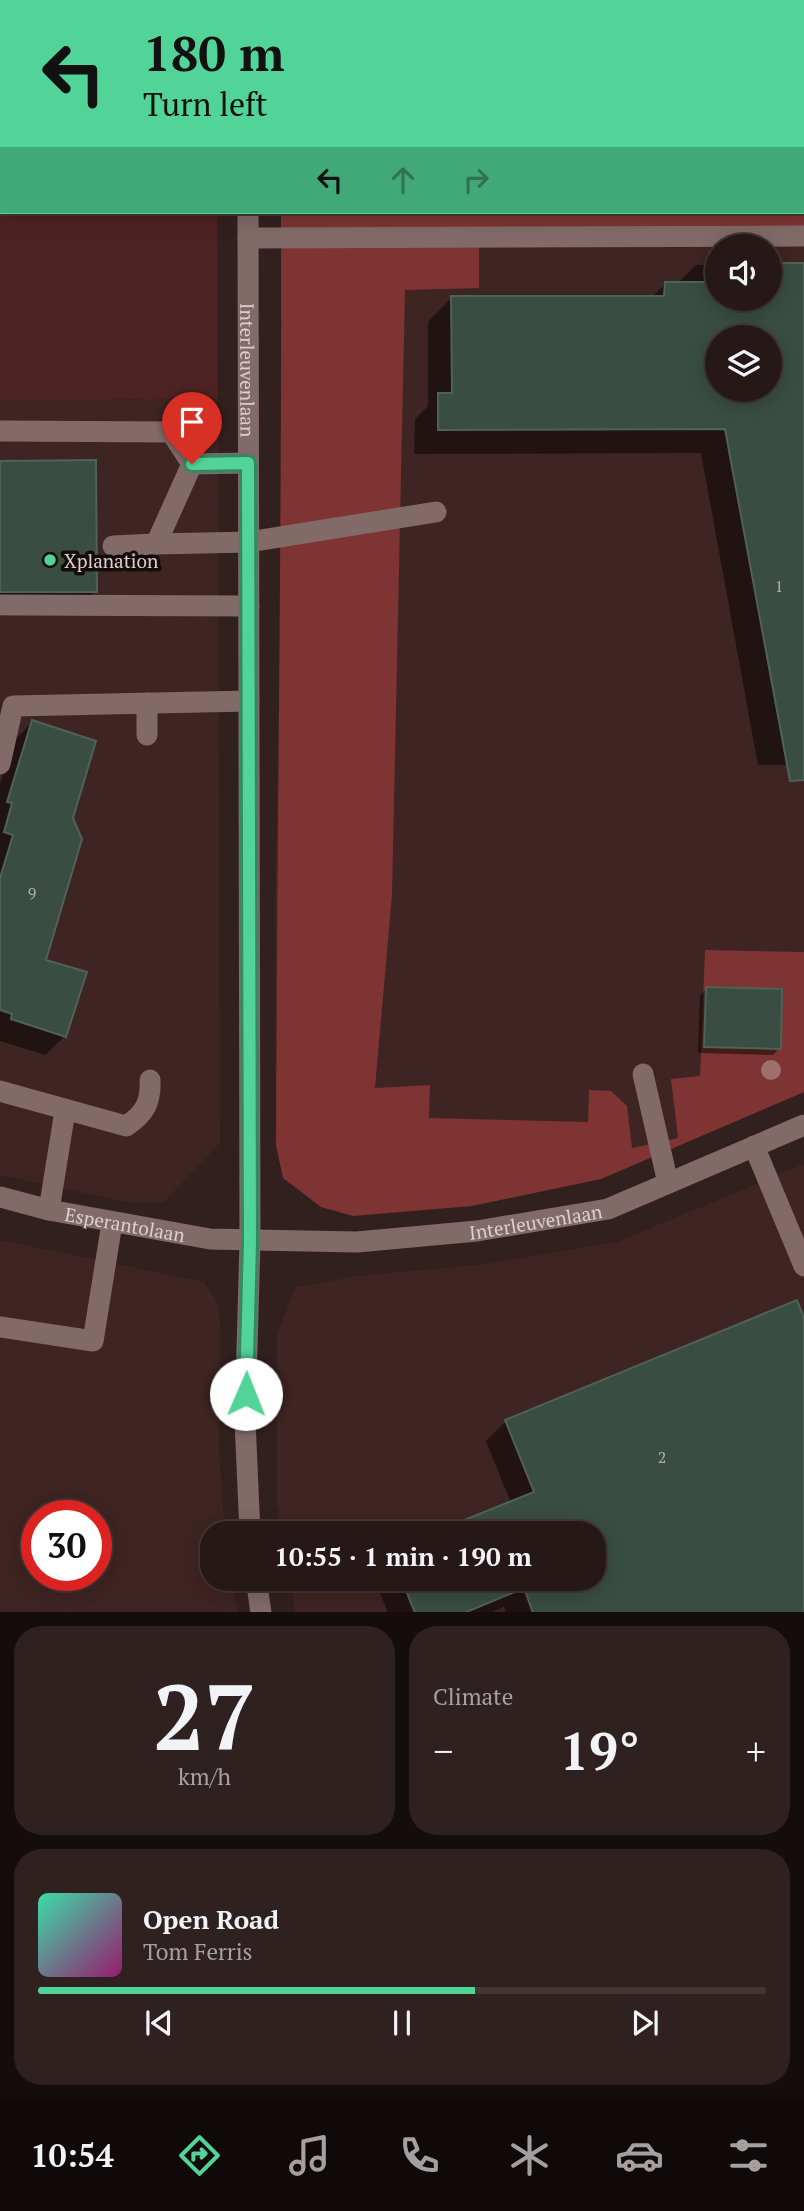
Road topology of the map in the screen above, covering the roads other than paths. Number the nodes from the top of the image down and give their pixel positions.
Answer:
1 (248, 214) edge
2 (804, 236) edge
3 (248, 238) junction
4 (0, 431) edge
5 (248, 463) junction
6 (192, 464) junction
7 (436, 512) dead end
8 (249, 542) junction
9 (156, 544) junction
10 (113, 546) dead end
11 (0, 606) edge
12 (248, 606) junction
13 (249, 701) junction
14 (147, 703) junction
15 (147, 735) dead end
16 (0, 764) edge
17 (643, 1074) dead end
18 (150, 1080) dead end
19 (0, 1091) edge
20 (65, 1111) junction
21 (804, 1125) edge
22 (754, 1146) junction
23 (668, 1183) junction
24 (0, 1196) edge
25 (49, 1210) junction
26 (112, 1223) junction
27 (250, 1242) junction
28 (804, 1266) edge
29 (0, 1327) edge
30 (249, 1521) edge
31 (259, 1591) edge
32 (261, 1612) edge

1 - 3 street, Interleuvenlaan
2 - 3 street
3 - 5 street, Interleuvenlaan
4 - 6 street
5 - 6 street
5 - 8 street, Interleuvenlaan
6 - 9 street
7 - 8 street
8 - 9 street
8 - 12 street, Interleuvenlaan
9 - 10 street
11 - 12 street
12 - 13 street, Interleuvenlaan
13 - 14 street
13 - 27 street, Interleuvenlaan
14 - 15 street
14 - 16 street
17 - 23 street
18 - 20 street
19 - 20 street
20 - 25 street
21 - 22 street, Interleuvenlaan
22 - 23 street, Interleuvenlaan
22 - 28 street
23 - 27 street, Interleuvenlaan
24 - 25 street, Esperantolaan
25 - 26 street, Esperantolaan
26 - 27 street, Esperantolaan
26 - 29 street
27 - 30 street, Interleuvenlaan
31 - 32 street

